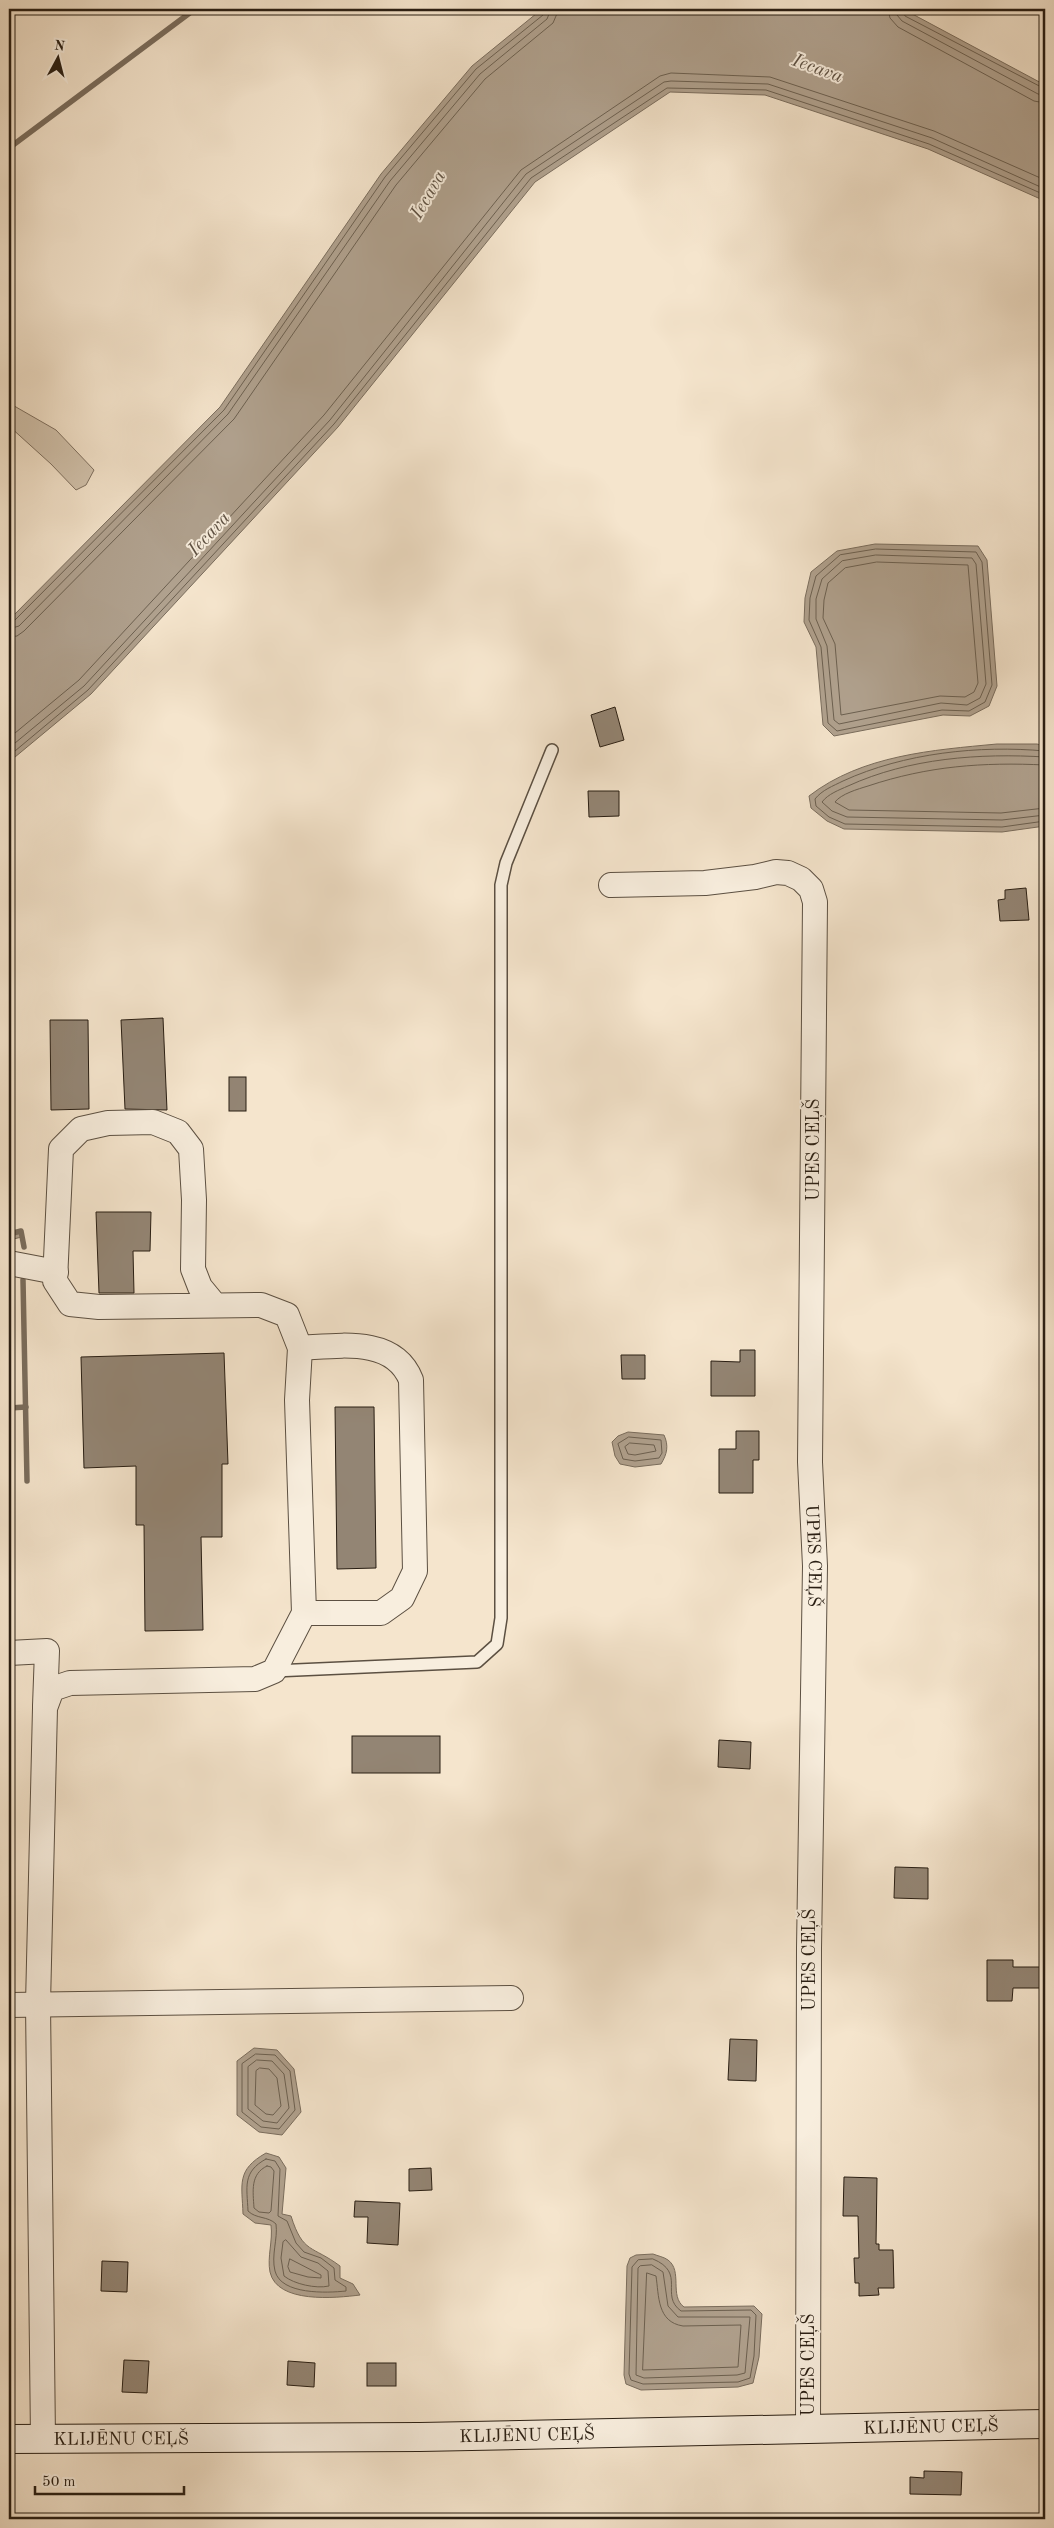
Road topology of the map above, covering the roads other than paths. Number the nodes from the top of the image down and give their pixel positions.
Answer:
1 (552, 750) dead end
2 (611, 885) dead end
3 (9, 1264) edge
4 (56, 1272) junction
5 (214, 1304) junction
6 (300, 1348) junction
7 (304, 1614) junction
8 (9, 1653) edge
9 (274, 1671) junction
10 (45, 1708) junction
11 (511, 1998) dead end
12 (38, 2004) junction
13 (9, 2005) edge
14 (1045, 2424) edge
15 (808, 2430) junction
16 (9, 2439) edge
17 (43, 2439) junction

1 - 9 lane
2 - 15 street, UPES CEĻŠ
3 - 4 street
4 - 5 street
4 - 5 street
5 - 6 street
6 - 7 street
6 - 7 street
7 - 9 street
8 - 10 street
9 - 10 street
10 - 12 street
11 - 12 street
12 - 13 street
12 - 17 street
14 - 15 street, KLIJĒNU CEĻŠ
15 - 17 street, KLIJĒNU CEĻŠ
16 - 17 street, KLIJĒNU CEĻŠ

